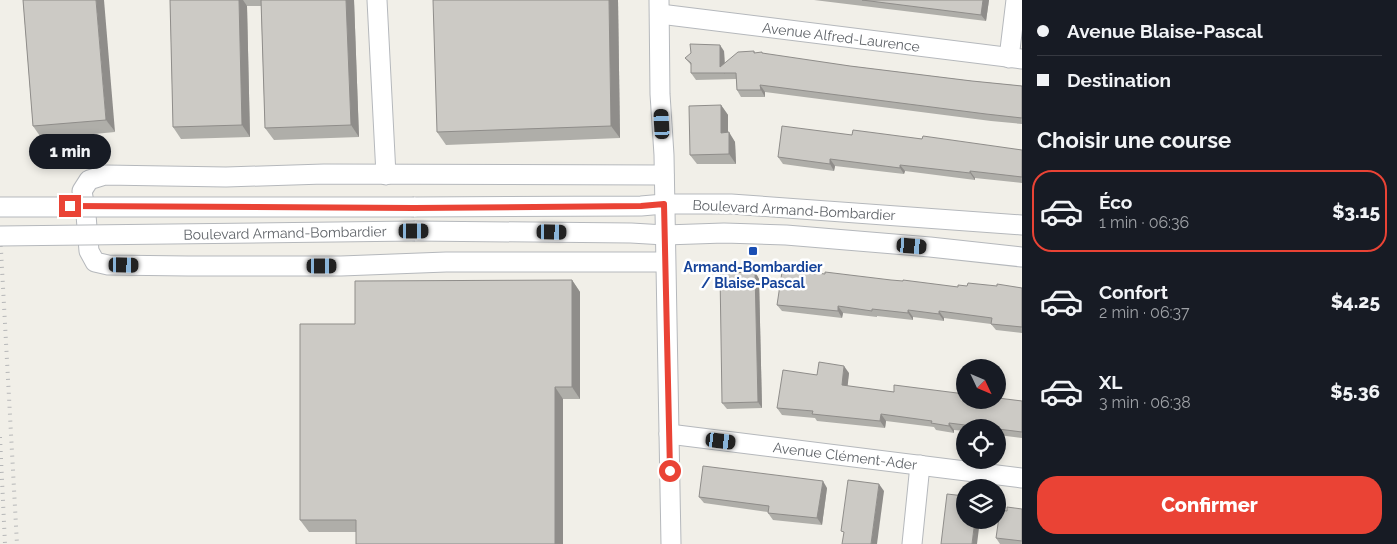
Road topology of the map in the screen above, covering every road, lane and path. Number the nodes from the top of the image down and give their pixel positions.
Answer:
1 (377, 0) edge
2 (1016, 0) edge
3 (660, 7) edge
4 (1015, 58) edge
5 (386, 175) junction
6 (664, 175) junction
7 (664, 204) junction
8 (0, 207) edge
9 (1022, 225) edge
10 (665, 235) junction
11 (0, 236) edge
12 (1022, 257) edge
13 (665, 262) junction
14 (669, 434) junction
15 (920, 465) junction
16 (1022, 478) edge
17 (671, 544) edge
18 (912, 544) edge

1 - 5 street
2 - 4 street
3 - 4 street, Avenue Alfred-Laurence
3 - 6 street
5 - 6 street
5 - 13 street
6 - 7 street
7 - 8 street, Boulevard Armand-Bombardier, bridge
7 - 9 street, Boulevard Armand-Bombardier
7 - 10 street
10 - 11 street, Boulevard Armand-Bombardier, bridge
10 - 12 street, Boulevard Armand-Bombardier
10 - 13 street
13 - 14 street
14 - 15 street, Avenue Clément-Ader
14 - 17 street
15 - 16 street, Avenue Clément-Ader
15 - 18 street

